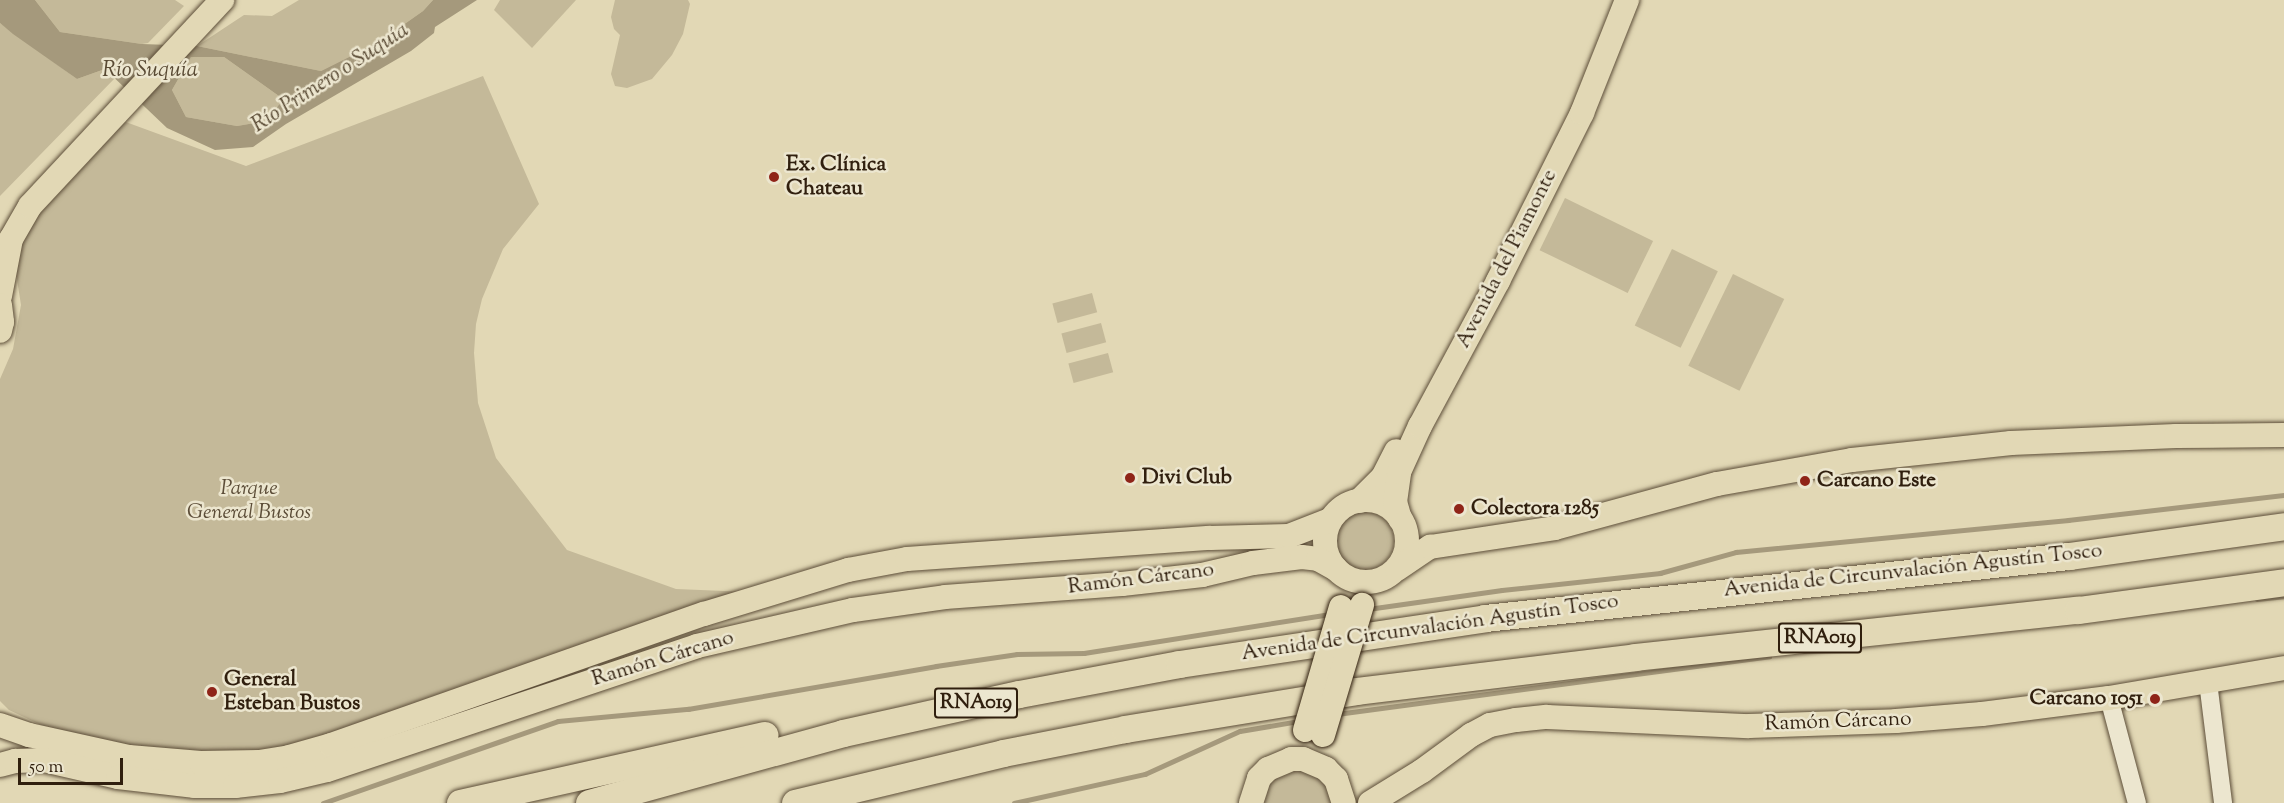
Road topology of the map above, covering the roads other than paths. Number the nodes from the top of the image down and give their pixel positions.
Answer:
1 (1613, 0) edge
2 (1627, 0) edge
3 (218, 4) edge
4 (5, 244) edge
5 (0, 296) edge
6 (0, 305) edge
7 (0, 331) edge
8 (2284, 435) edge
9 (1359, 501) junction
10 (1330, 520) junction
11 (1402, 521) junction
12 (2284, 526) edge
13 (1489, 536) junction
14 (1337, 571) junction
15 (1390, 574) junction
16 (2284, 582) edge
17 (1351, 606) junction
18 (2284, 668) edge
19 (2208, 682) junction
20 (2109, 698) junction
21 (941, 711) junction
22 (0, 725) edge
23 (1314, 733) junction
24 (1279, 763) junction
25 (0, 765) edge
26 (1331, 774) junction
27 (1406, 781) junction
28 (1249, 798) edge
29 (801, 802) edge
30 (460, 803) edge
31 (589, 803) edge
32 (1344, 803) edge
33 (1370, 803) edge
34 (2137, 803) edge
35 (2223, 803) edge

1 - 9 main road, Avenida del Piamonte
2 - 11 main road, Avenida del Piamonte
3 - 4 main road
4 - 5 main road
6 - 7 main road
8 - 13 main road
9 - 10 main road
9 - 11 main road
10 - 14 main road
10 - 22 main road, Ramón Cárcano
11 - 13 main road
11 - 15 main road
12 - 21 highway, Avenida de Circunvalación Agustín Tosco / RNA019
13 - 15 main road
14 - 15 main road
14 - 17 main road
14 - 25 main road, Ramón Cárcano
15 - 17 main road
16 - 29 highway, RNA019
17 - 23 main road, bridge
18 - 19 main road, Ramón Cárcano
19 - 20 main road, Ramón Cárcano
19 - 35 street
20 - 27 main road, Ramón Cárcano
20 - 34 street
21 - 30 highway
21 - 31 highway, Avenida de Circunvalación Agustín Tosco / RNA019
23 - 24 main road
23 - 26 main road
24 - 26 main road, Ramón Cárcano
24 - 28 main road
26 - 27 main road, Ramón Cárcano
26 - 32 main road
27 - 33 main road, Ramón Cárcano

